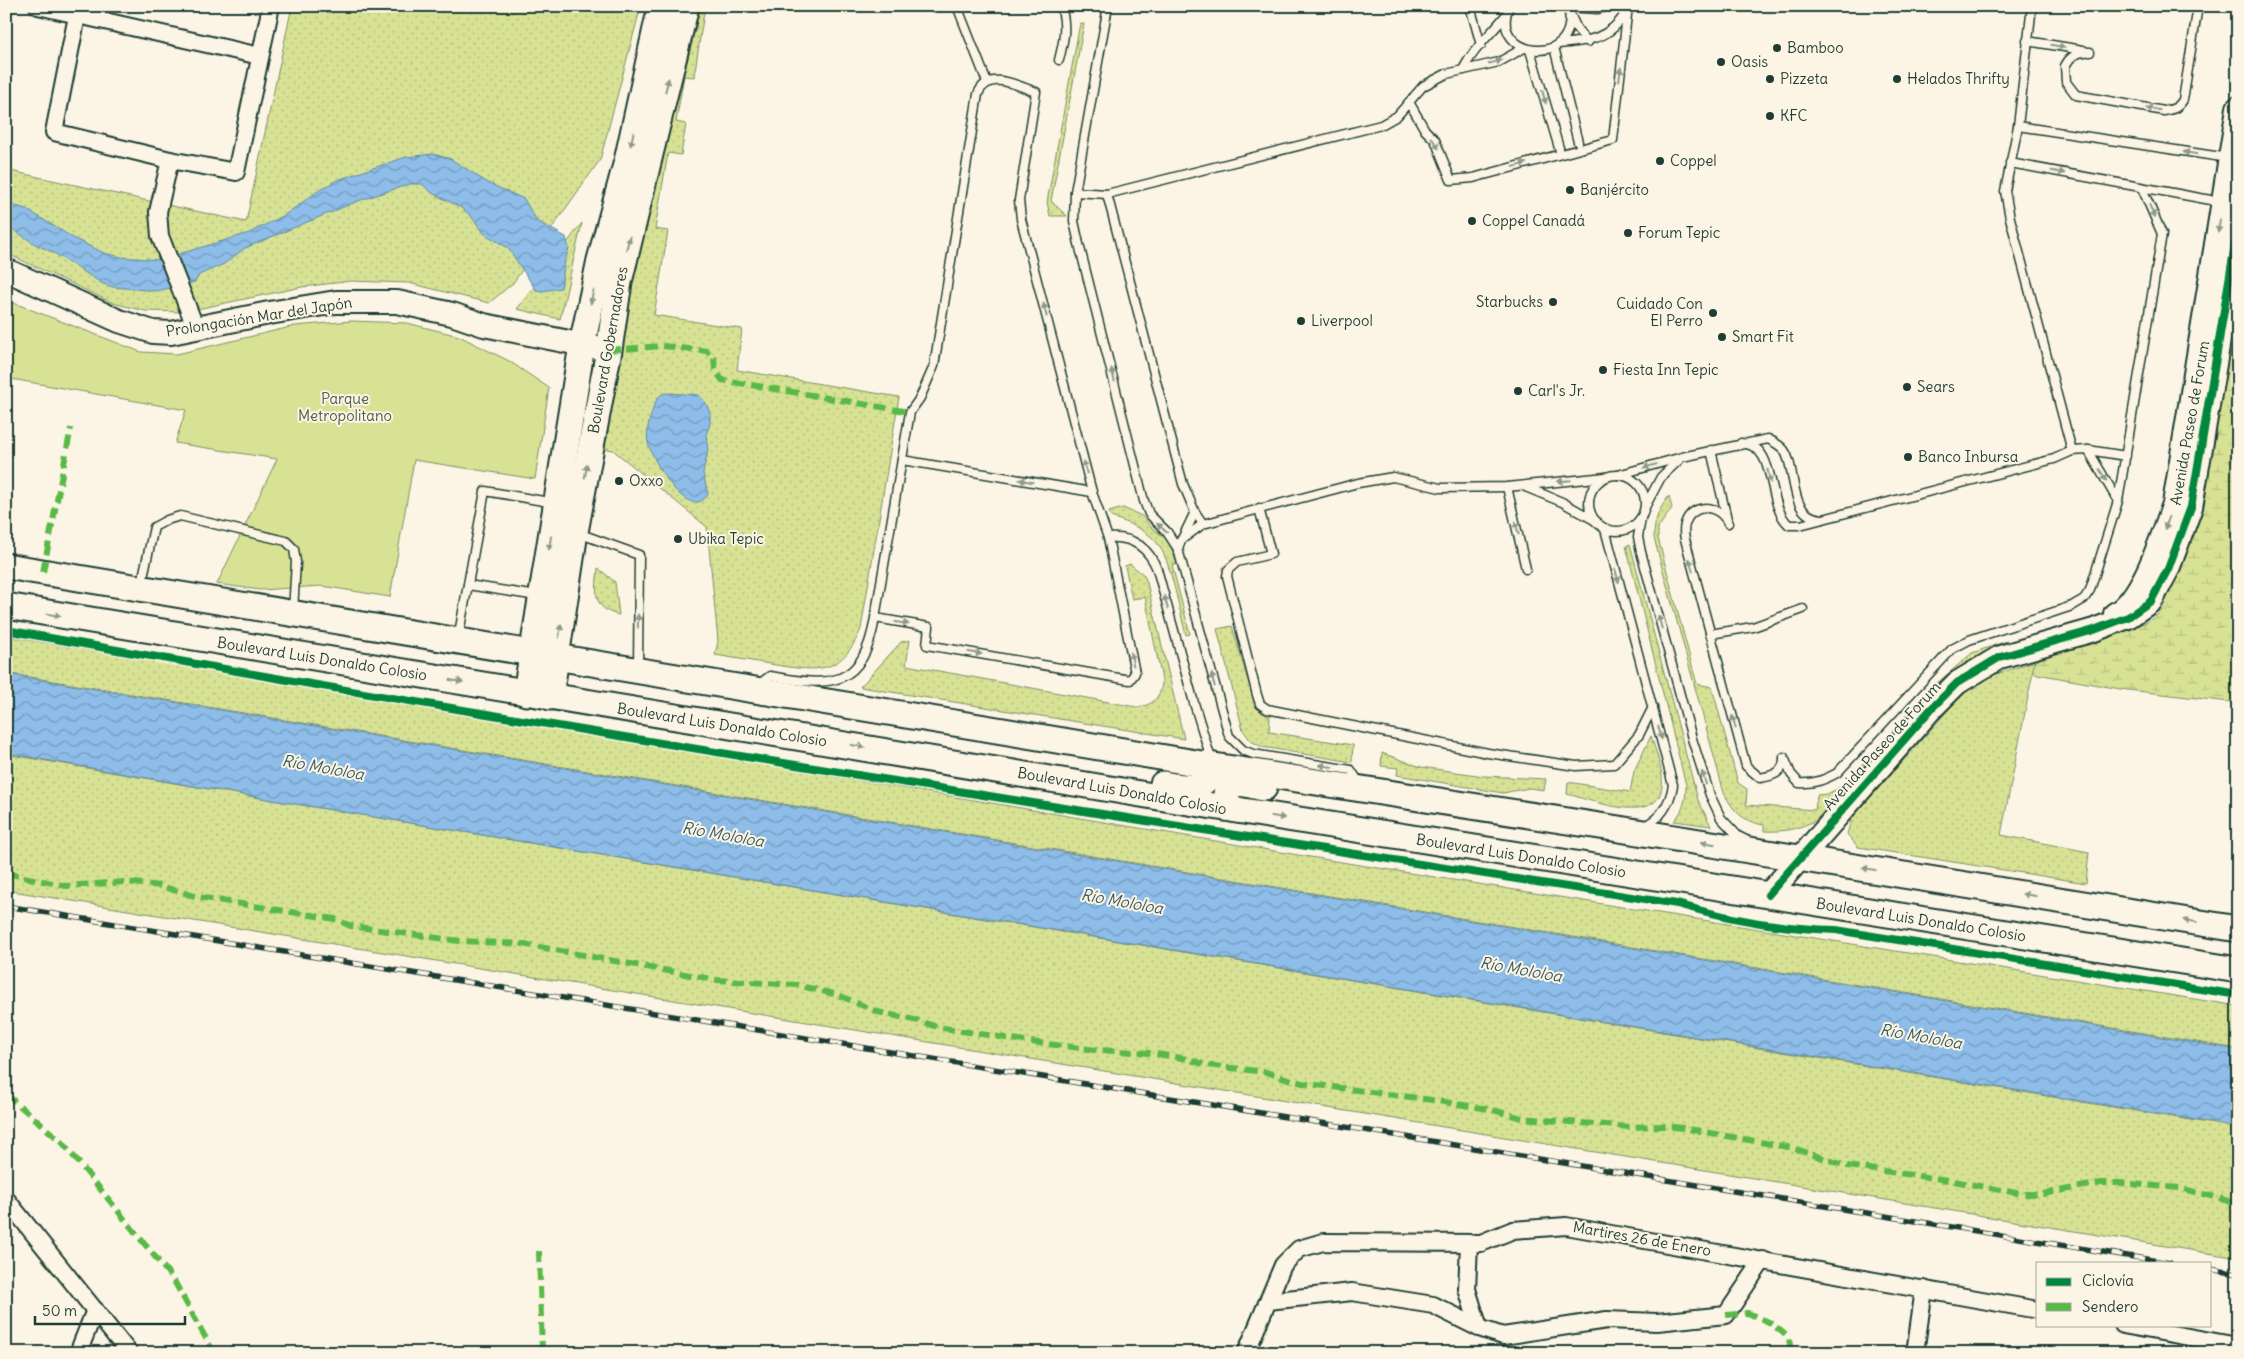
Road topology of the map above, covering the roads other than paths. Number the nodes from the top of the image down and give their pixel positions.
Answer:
1 (38, 6) edge
2 (271, 6) edge
3 (661, 6) edge
4 (686, 6) edge
5 (957, 6) edge
6 (1061, 6) edge
7 (1108, 6) edge
8 (1470, 6) edge
9 (1509, 6) edge
10 (1612, 6) edge
11 (2032, 6) edge
12 (2198, 6) edge
13 (1568, 8) edge
14 (1628, 8) edge
15 (1506, 15) junction
16 (77, 16) junction
17 (2026, 41) junction
18 (1588, 42) junction
19 (1481, 45) junction
20 (1556, 45) junction
21 (1527, 49) junction
22 (260, 56) junction
23 (1059, 60) dead end
24 (1463, 70) junction
25 (987, 82) junction
26 (1409, 102) junction
27 (2238, 108) edge
28 (2018, 126) junction
29 (1578, 142) dead end
30 (1559, 148) dead end
31 (2234, 159) edge
32 (170, 160) junction
33 (2010, 163) junction
34 (2142, 188) junction
35 (1075, 192) junction
36 (1107, 194) junction
37 (2230, 203) edge
38 (2238, 227) edge
39 (6, 270) edge
40 (196, 330) junction
41 (582, 345) junction
42 (609, 350) junction
43 (1740, 443) junction
44 (1711, 450) junction
45 (2072, 450) junction
46 (2088, 450) junction
47 (2126, 456) junction
48 (1682, 457) junction
49 (902, 460) junction
50 (1618, 475) junction
51 (1606, 478) junction
52 (1521, 485) junction
53 (1507, 487) junction
54 (1092, 492) junction
55 (2118, 501) junction
56 (556, 503) junction
57 (1645, 507) junction
58 (1259, 508) junction
59 (1195, 512) junction
60 (1641, 518) junction
61 (1826, 519) junction
62 (1596, 522) junction
63 (1203, 524) junction
64 (1605, 529) junction
65 (575, 532) junction
66 (1108, 538) junction
67 (1181, 540) junction
68 (1178, 550) junction
69 (6, 566) edge
70 (1526, 569) dead end
71 (468, 585) junction
72 (141, 589) junction
73 (542, 597) junction
74 (6, 606) edge
75 (1803, 609) dead end
76 (293, 614) junction
77 (875, 618) junction
78 (1710, 634) junction
79 (2080, 634) junction
80 (458, 640) junction
81 (545, 655) junction
82 (638, 670) junction
83 (752, 689) junction
84 (526, 693) junction
85 (550, 697) junction
86 (1653, 707) junction
87 (910, 755) junction
88 (1214, 766) junction
89 (1364, 789) junction
90 (1470, 806) junction
91 (1237, 810) junction
92 (1619, 829) junction
93 (1793, 857) junction
94 (1768, 895) junction
95 (2238, 929) edge
96 (2238, 970) edge
97 (6, 1199) edge
98 (1469, 1244) junction
99 (1763, 1260) junction
100 (1924, 1289) junction
101 (1268, 1300) junction
102 (95, 1310) junction
103 (2036, 1310) edge
104 (2128, 1326) edge
105 (1479, 1328) junction
106 (2238, 1346) edge
107 (78, 1353) edge
108 (129, 1353) edge
109 (1246, 1353) edge
110 (1915, 1353) edge

1 - 16 street
2 - 22 street
3 -> 41 main road, Boulevard Gobernadores
42 -> 4 main road, Boulevard Gobernadores
5 - 25 lane
6 - 23 lane
7 - 35 lane
8 - 19 lane
9 - 15 lane
10 - 13 lane
11 - 17 lane
12 - 17 lane
13 - 18 lane
13 - 20 lane
14 - 18 lane
26 -> 14 lane
15 - 19 lane
15 - 21 lane
16 - 22 street
16 - 32 street
17 - 28 lane
18 - 20 lane
19 - 24 lane
20 - 21 lane
20 - 29 lane
24 -> 21 lane
21 -> 30 lane
22 - 32 street
24 - 26 lane
25 - 49 lane
54 -> 25 lane
26 - 36 lane
27 - 31 street, Avenida Paseo de Forum
31 -> 28 lane
28 - 33 lane
31 - 37 street, Avenida Paseo de Forum
32 - 40 street
33 -> 34 lane
33 - 45 lane
34 - 37 lane
34 -> 47 lane
35 - 36 lane
68 -> 35 lane
36 - 59 lane
37 -> 79 street, Avenida Paseo de Forum
38 - 79 street, Avenida Paseo de Forum
39 - 40 street, Prolongación Mar del Japón
40 - 41 street, Prolongación Mar del Japón
41 - 42 street, Prolongación Mar del Japón
41 - 56 main road, Boulevard Gobernadores
65 -> 42 main road, Boulevard Gobernadores
43 - 44 lane
43 - 61 lane
43 -> 61 lane
44 - 48 lane
78 -> 44 lane
45 - 46 lane
45 - 61 lane
46 - 47 lane
46 -> 55 lane
47 - 55 lane
48 -> 50 lane
48 - 57 lane
54 -> 49 lane
49 - 77 lane
50 - 51 lane
50 - 57 lane
51 -> 52 lane
51 - 62 lane
52 - 53 lane
52 - 62 lane
53 - 58 lane
70 -> 53 lane
54 - 66 lane
55 -> 78 lane
56 - 71 lane
56 -> 73 main road, Boulevard Gobernadores
57 - 60 lane
58 - 63 lane
58 - 86 lane
59 - 63 lane
59 - 67 lane
60 - 64 lane
93 -> 60 lane
62 - 64 lane
63 - 67 lane
64 -> 86 lane
81 -> 65 main road, Boulevard Gobernadores
82 -> 65 lane
77 -> 66 lane
88 -> 66 lane
67 - 68 lane
89 -> 68 lane
69 - 72 main road
71 - 73 lane
71 - 80 lane
72 - 76 main road
72 - 76 lane
73 - 81 main road, Boulevard Gobernadores
74 -> 84 main road, Boulevard Luis Donaldo Colosio
75 - 78 lane
76 - 80 main road
77 - 83 lane
79 - 93 street, Avenida Paseo de Forum
80 - 81 main road
81 - 82 main road
81 - 84 main road, Boulevard Gobernadores
81 - 85 main road, Boulevard Gobernadores
82 - 83 main road
83 - 88 main road
84 - 85 main road, Boulevard Luis Donaldo Colosio
85 -> 87 main road, Boulevard Luis Donaldo Colosio
86 -> 92 lane
87 - 88 main road
87 - 91 main road, Boulevard Luis Donaldo Colosio
88 - 89 main road
89 - 90 main road
90 - 91 main road
90 - 92 main road
91 -> 94 main road, Boulevard Luis Donaldo Colosio
93 -> 92 main road
93 - 94 street, Avenida Paseo de Forum
95 -> 93 main road
94 - 96 main road, Boulevard Luis Donaldo Colosio
97 - 102 street
98 - 99 street, Martires 26 de Enero
98 - 101 street, Martires 26 de Enero
98 - 105 street
99 - 100 street, Martires 26 de Enero
99 - 105 street
100 - 103 street, Martires 26 de Enero
100 - 110 street
101 - 105 street
101 - 109 street, Martires 26 de Enero
102 - 107 street
102 - 108 street
104 - 106 street

